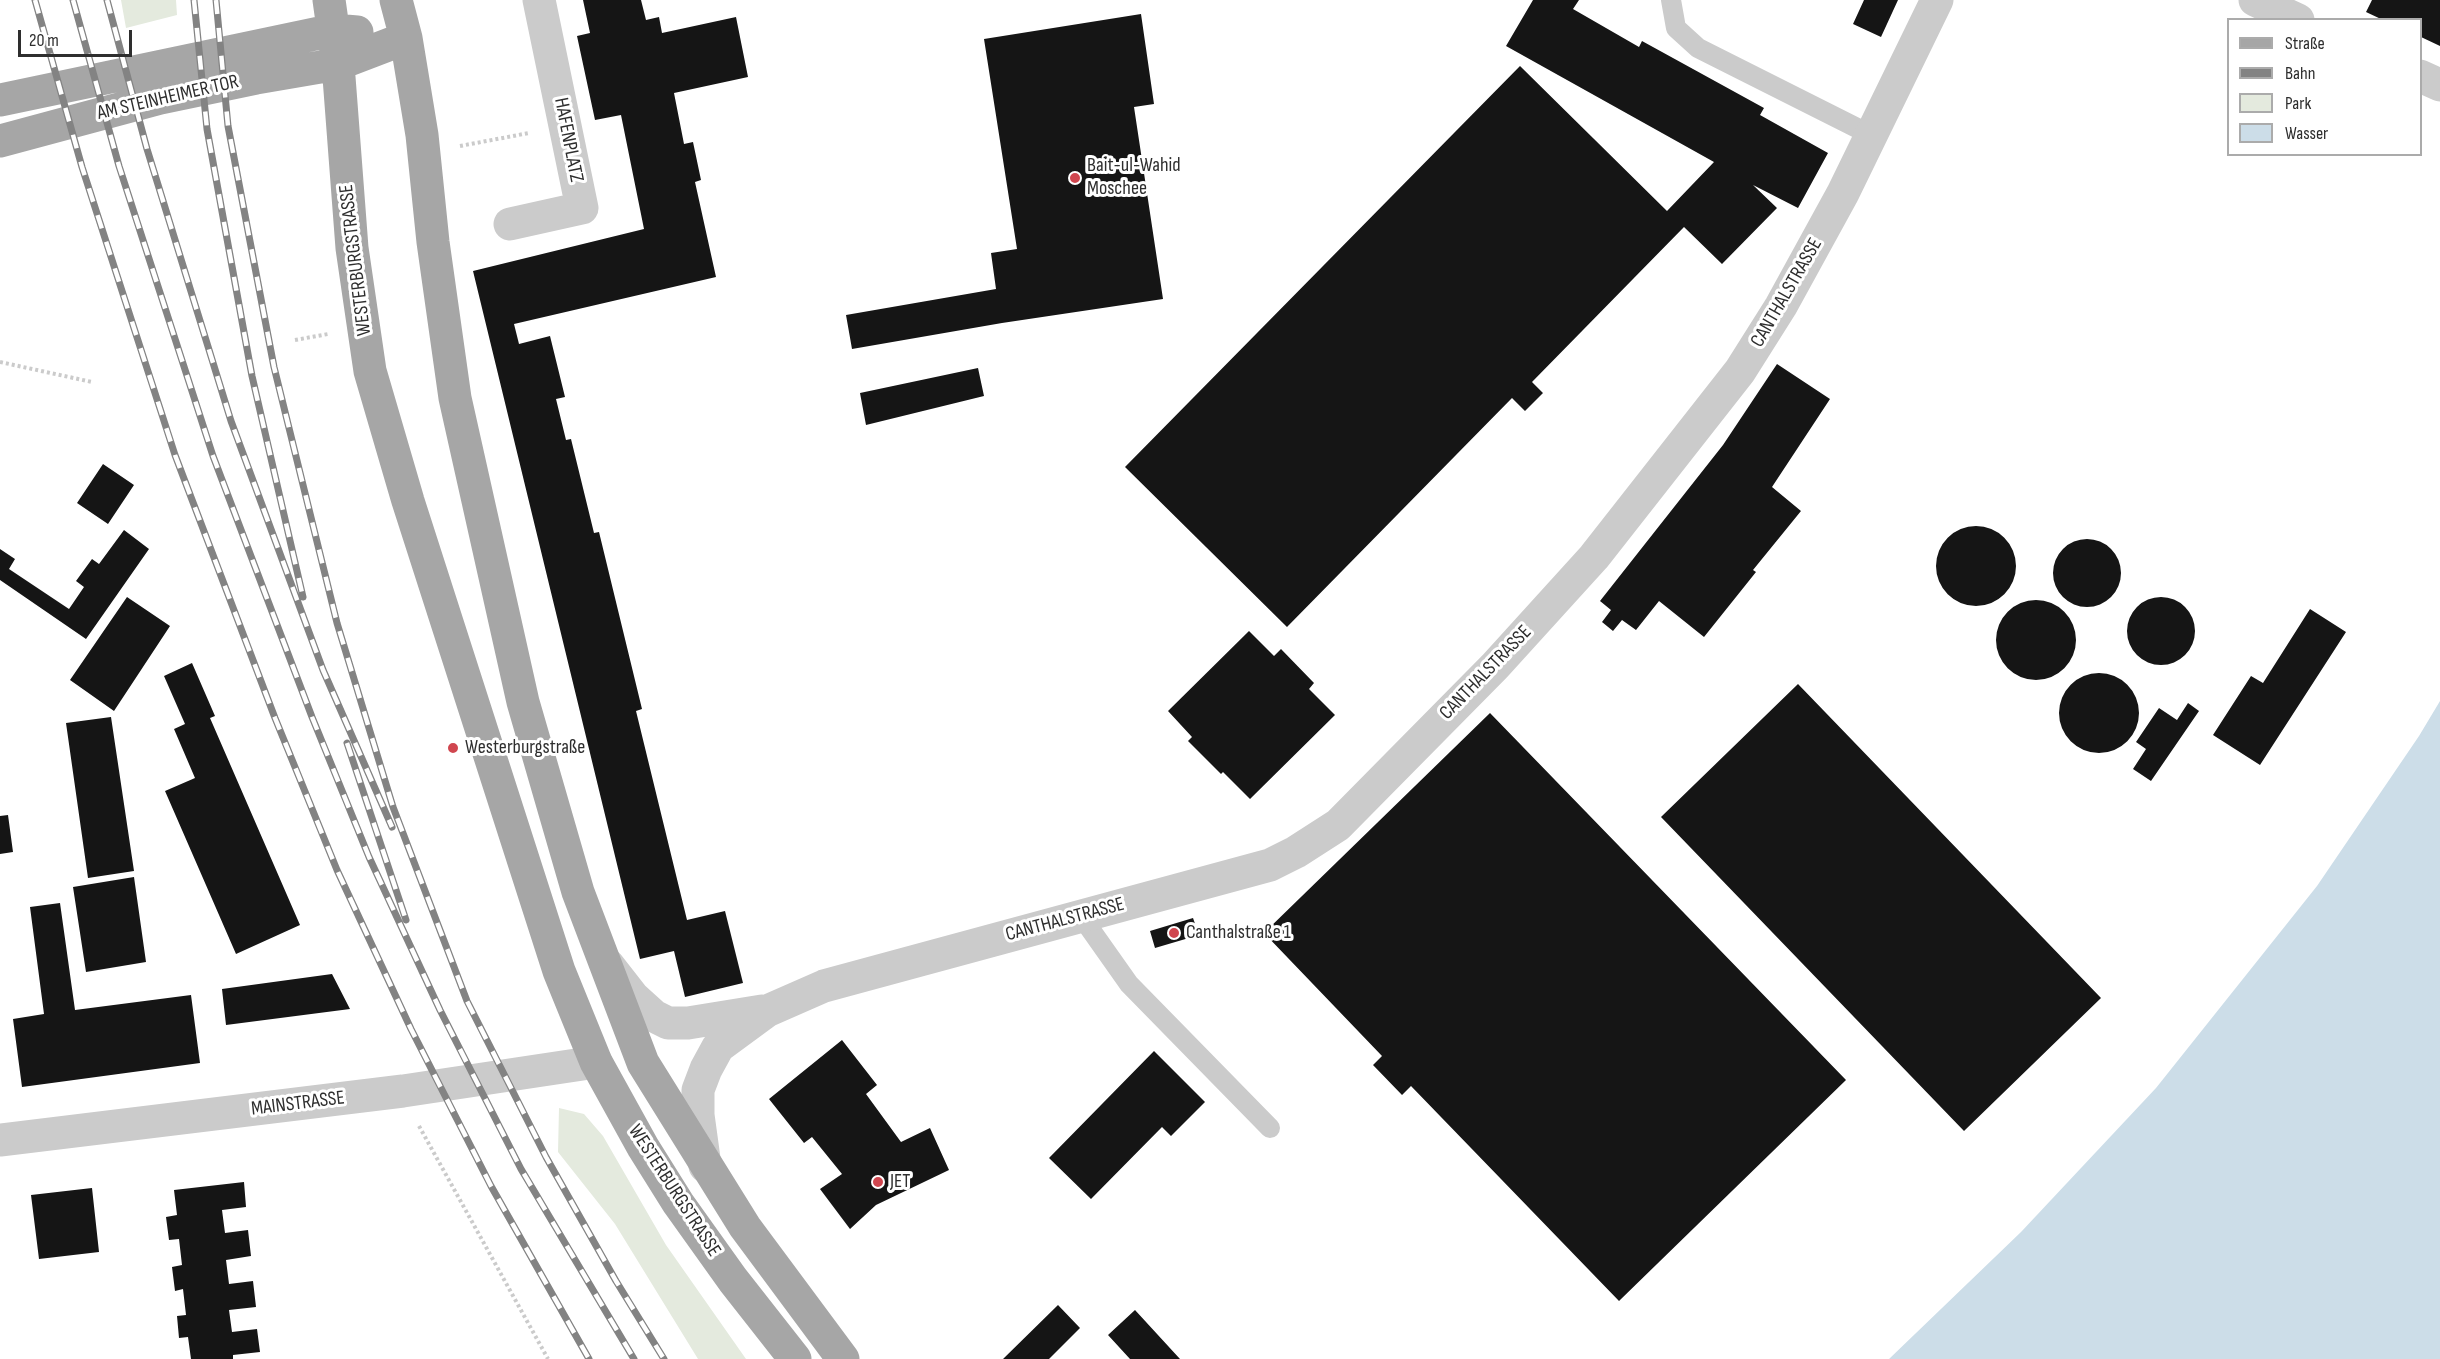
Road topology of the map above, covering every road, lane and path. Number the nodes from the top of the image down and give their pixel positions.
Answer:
1 (396, 0) edge
2 (540, 0) edge
3 (1671, 0) edge
4 (1937, 0) edge
5 (2255, 0) edge
6 (332, 15) edge
7 (2294, 18) edge
8 (406, 38) junction
9 (338, 64) junction
10 (2422, 76) edge
11 (2440, 85) edge
12 (0, 100) edge
13 (534, 132) dead end
14 (1871, 135) junction
15 (0, 141) edge
16 (456, 147) dead end
17 (510, 224) dead end
18 (329, 333) dead end
19 (295, 340) dead end
20 (0, 362) edge
21 (93, 382) dead end
22 (1081, 916) junction
23 (603, 958) junction
24 (767, 1011) junction
25 (596, 1062) junction
26 (643, 1063) junction
27 (403, 1091) junction
28 (1270, 1128) dead end
29 (0, 1140) edge
30 (705, 1166) junction
31 (548, 1359) edge
32 (795, 1359) edge
33 (843, 1359) edge

1 - 8 main road, WESTERBURGSTRASSE
2 - 17 street, HAFENPLATZ
3 - 14 lane
4 - 14 street, CANTHALSTRASSE
5 - 7 street
6 - 8 main road, AM STEINHEIMER TOR
6 - 9 main road, WESTERBURGSTRASSE
6 - 12 main road, AM STEINHEIMER TOR
8 - 9 main road, AM STEINHEIMER TOR
8 - 23 main road, WESTERBURGSTRASSE
9 - 15 main road, AM STEINHEIMER TOR
9 - 25 main road, WESTERBURGSTRASSE
10 - 11 street
13 - 16 path
14 - 22 street, CANTHALSTRASSE
18 - 19 path
20 - 21 path
22 - 24 street, CANTHALSTRASSE
22 - 28 lane
23 - 24 street, CANTHALSTRASSE
23 - 26 main road, WESTERBURGSTRASSE
24 - 30 street, CANTHALSTRASSE
25 - 26 main road
25 - 27 street, MAINSTRASSE
25 - 32 main road, WESTERBURGSTRASSE
26 - 30 main road, WESTERBURGSTRASSE
27 - 29 street, MAINSTRASSE
27 - 31 path
30 - 33 main road, WESTERBURGSTRASSE

